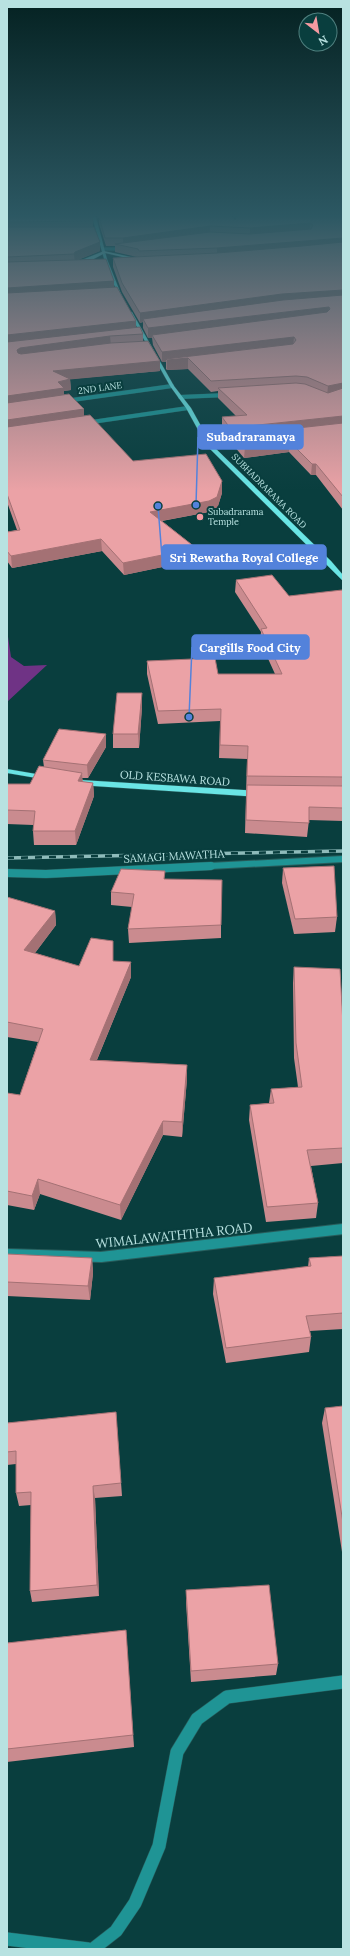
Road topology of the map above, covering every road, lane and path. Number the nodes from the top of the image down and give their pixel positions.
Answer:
1 (128, 308) edge
2 (145, 325) edge
3 (138, 326) junction
4 (142, 333) junction
5 (134, 334) edge
6 (154, 341) edge
7 (146, 342) junction
8 (142, 347) edge
9 (150, 347) junction
10 (168, 365) edge
11 (160, 366) junction
12 (172, 386) junction
13 (233, 394) edge
14 (180, 397) junction
15 (62, 402) edge
16 (188, 408) junction
17 (81, 423) edge
18 (253, 440) edge
19 (209, 444) junction
20 (343, 579) edge
21 (7, 771) edge
22 (54, 779) edge
23 (70, 781) edge
24 (266, 794) edge
25 (343, 859) edge
26 (7, 873) edge
27 (343, 1230) edge
28 (7, 1254) edge
29 (343, 1682) edge
30 (7, 1939) edge
31 (88, 1949) edge
32 (93, 1949) edge

1 - 3 main road, SUBHADRARAMA ROAD
2 - 3 street
3 - 4 main road, SUBHADRARAMA ROAD
4 - 5 street
4 - 7 main road, SUBHADRARAMA ROAD
6 - 7 street
7 - 9 main road, SUBHADRARAMA ROAD
8 - 9 street
9 - 11 main road, SUBHADRARAMA ROAD
10 - 11 street
11 - 12 main road, SUBHADRARAMA ROAD
12 - 14 main road, SUBHADRARAMA ROAD
12 - 15 street, 2ND LANE
13 - 14 street
14 - 16 main road, SUBHADRARAMA ROAD
16 - 17 street
16 - 19 main road, SUBHADRARAMA ROAD
18 - 19 street
19 - 20 main road, SUBHADRARAMA ROAD
21 - 22 main road
23 - 24 main road, OLD KESBAWA ROAD
25 - 26 street, SAMAGI MAWATHA
27 - 28 street, WIMALAWATHTHA ROAD
29 - 32 street
30 - 31 street

